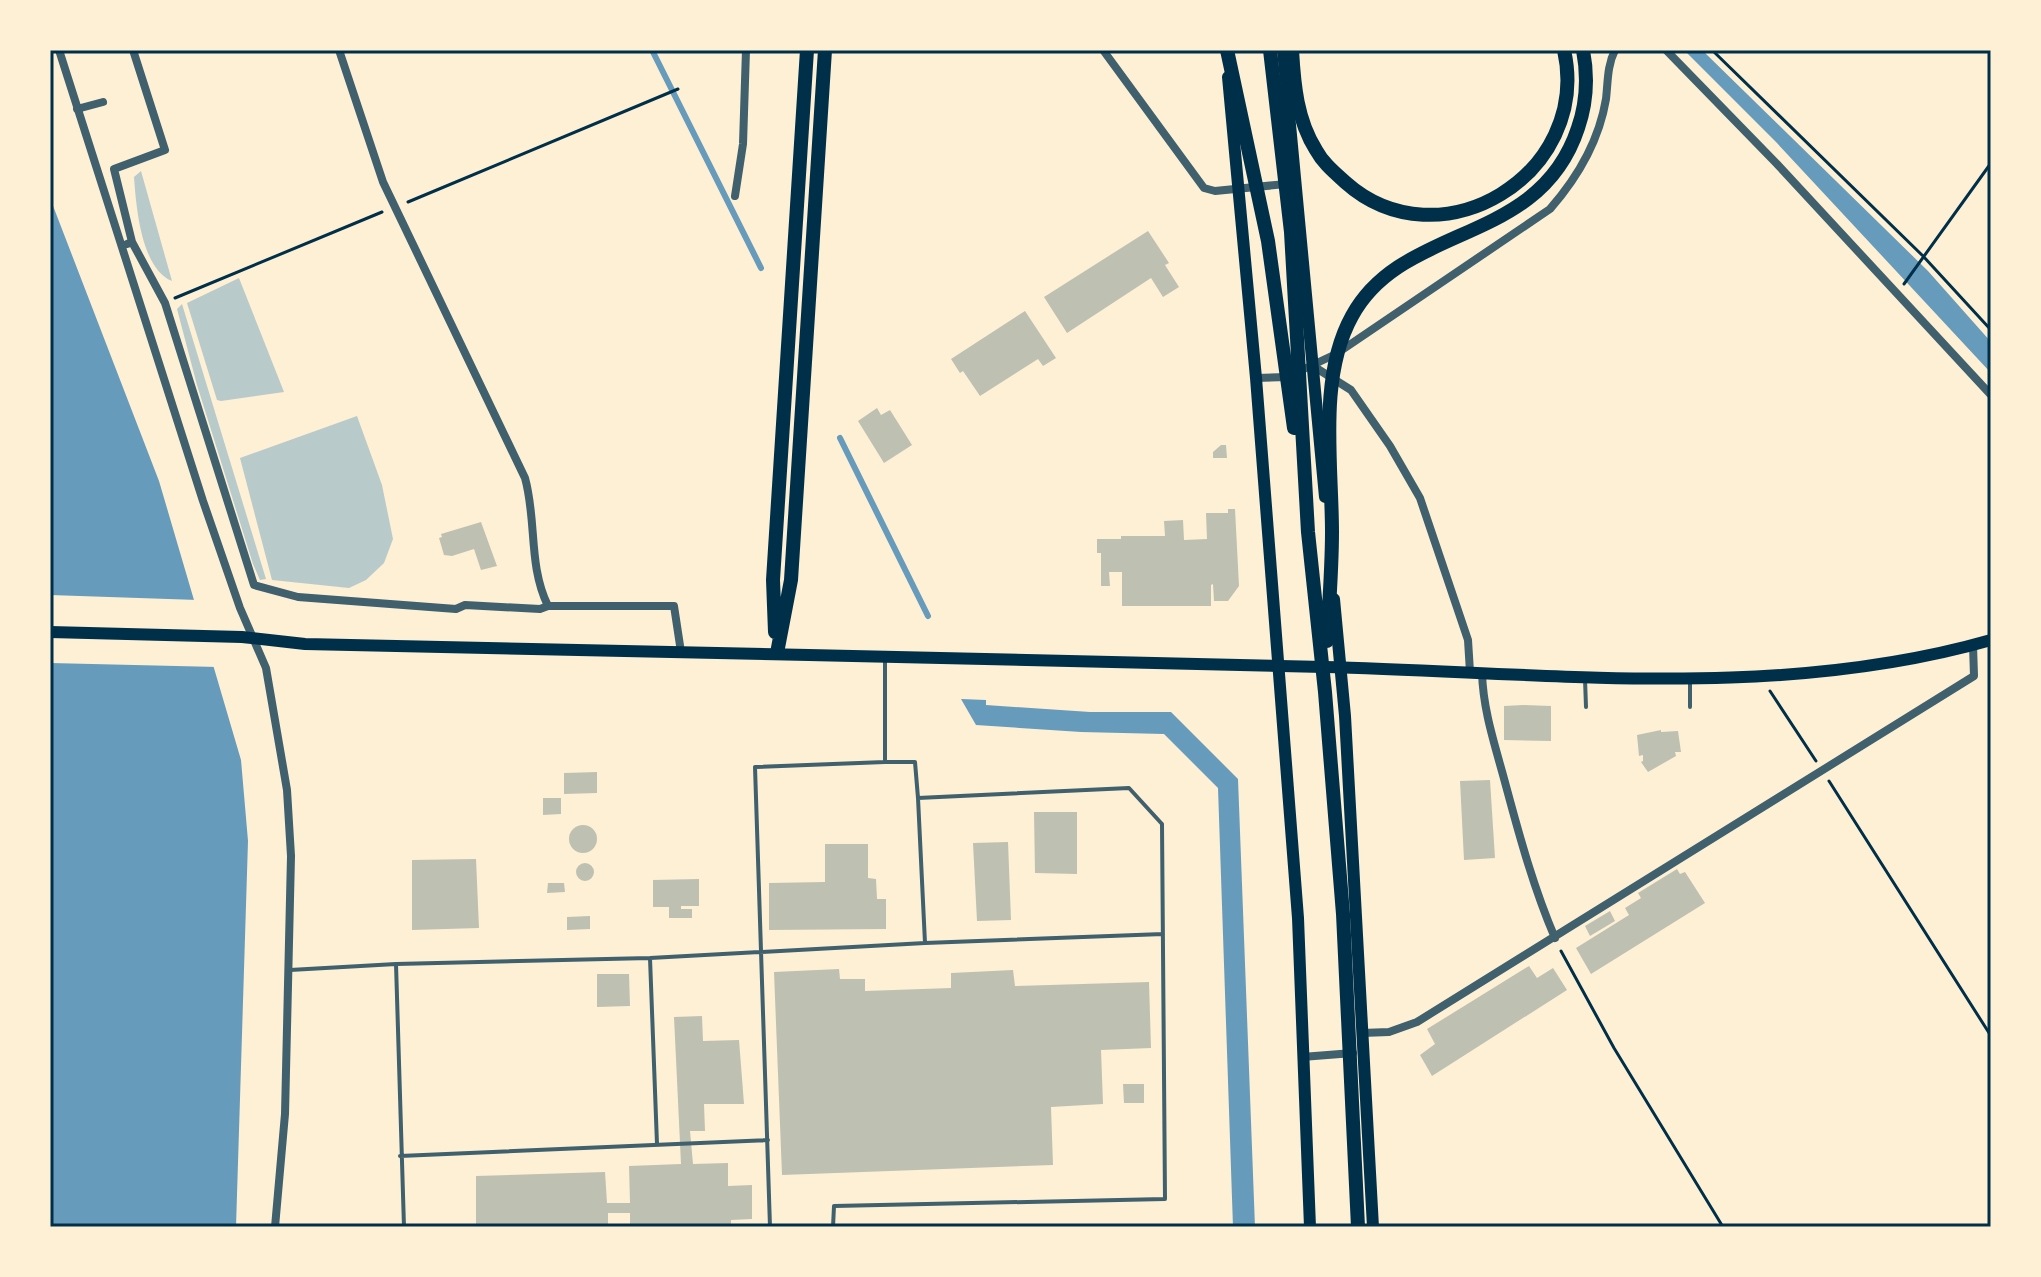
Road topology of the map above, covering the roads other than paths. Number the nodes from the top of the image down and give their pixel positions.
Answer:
1 (59, 50) edge
2 (133, 50) edge
3 (339, 50) edge
4 (746, 50) edge
5 (807, 50) edge
6 (825, 50) edge
7 (1103, 50) edge
8 (1226, 50) edge
9 (1270, 50) edge
10 (1283, 50) edge
11 (1292, 50) edge
12 (1564, 50) edge
13 (1583, 50) edge
14 (1615, 50) edge
15 (1666, 50) edge
16 (103, 102) dead end
17 (77, 109) junction
18 (1295, 183) junction
19 (1237, 189) junction
20 (735, 196) dead end
21 (132, 242) junction
22 (121, 246) junction
23 (1313, 366) junction
24 (1256, 378) junction
25 (1991, 395) edge
26 (1308, 532) junction
27 (548, 606) junction
28 (50, 632) edge
29 (248, 637) junction
30 (1991, 640) edge
31 (1973, 645) junction
32 (681, 652) junction
33 (777, 653) junction
34 (885, 656) junction
35 (1278, 666) junction
36 (1341, 667) junction
37 (1476, 672) junction
38 (1585, 676) junction
39 (1690, 677) junction
40 (1325, 692) junction
41 (1586, 707) dead end
42 (1690, 707) dead end
43 (885, 762) junction
44 (918, 798) junction
45 (1163, 934) junction
46 (1555, 938) junction
47 (925, 943) junction
48 (762, 953) junction
49 (650, 958) junction
50 (396, 964) junction
51 (289, 970) junction
52 (1362, 1033) junction
53 (1363, 1052) junction
54 (1302, 1057) junction
55 (768, 1140) junction
56 (657, 1144) junction
57 (400, 1156) junction
58 (275, 1227) edge
59 (404, 1227) edge
60 (770, 1227) edge
61 (833, 1227) edge
62 (1310, 1227) edge
63 (1358, 1227) edge
64 (1373, 1227) edge

1 - 17 street
2 - 21 street
3 - 27 street
4 - 20 street
5 - 33 highway
6 - 33 highway
7 - 19 street
8 - 19 main road
8 - 26 highway
9 - 26 highway
10 - 18 main road
11 - 12 highway
13 - 40 highway
14 - 23 street
15 - 25 street
16 - 17 street
17 - 22 street
18 - 19 street
18 - 23 main road
19 - 24 main road
21 - 22 street
21 - 27 street
22 - 29 street
23 - 24 street
23 - 36 main road
23 - 37 street
24 - 35 main road
26 - 40 highway
27 - 32 street
28 - 29 main road
29 - 32 main road
29 - 51 street
30 - 31 main road
31 - 39 main road
31 - 46 street
32 - 33 main road
33 - 34 main road
34 - 35 main road
34 - 43 lane
35 - 36 main road
35 - 54 main road
36 - 37 main road
36 - 52 main road
37 - 38 main road
37 - 46 street
38 - 39 main road
38 - 41 lane
39 - 42 lane
40 - 63 highway
43 - 44 lane
43 - 48 lane
44 - 45 lane
44 - 47 lane
45 - 47 lane
45 - 61 lane
46 - 52 street
47 - 48 lane
48 - 49 lane
48 - 55 lane
49 - 50 lane
49 - 56 lane
50 - 51 lane
50 - 57 lane
51 - 58 street
52 - 53 main road
53 - 54 street
53 - 64 main road
54 - 62 main road
55 - 56 lane
55 - 60 lane
56 - 57 lane
57 - 59 lane

